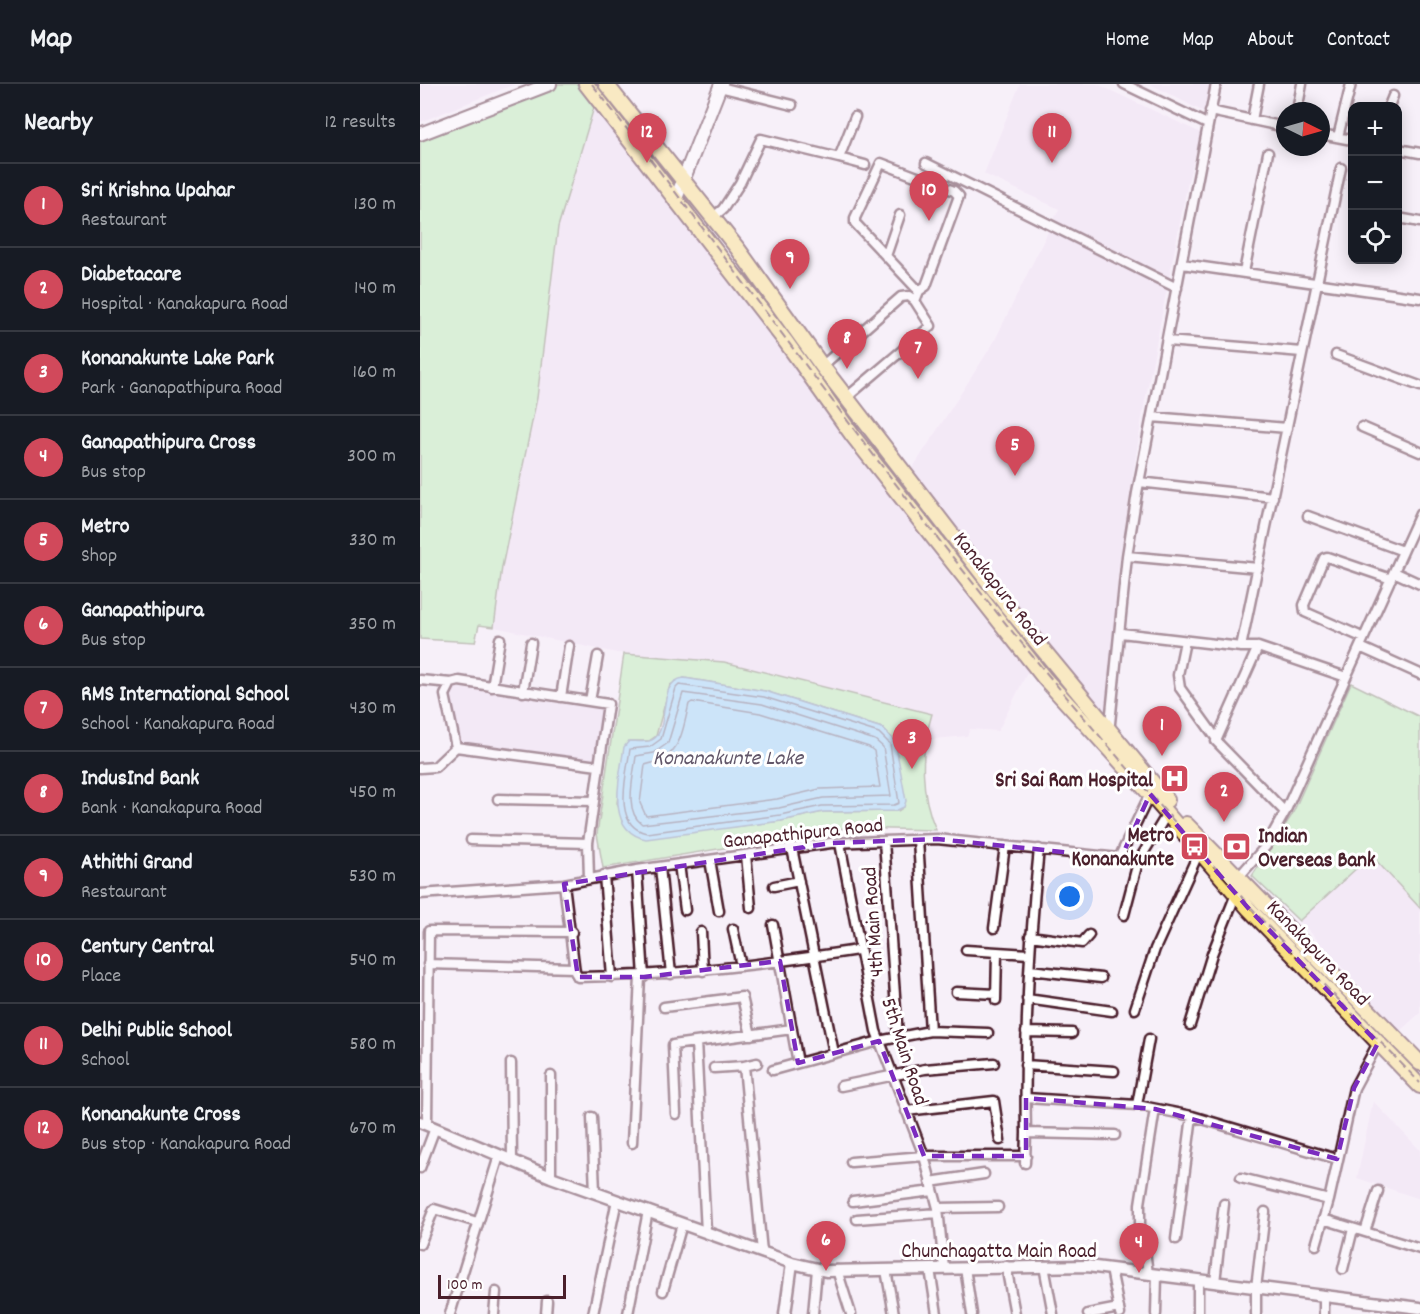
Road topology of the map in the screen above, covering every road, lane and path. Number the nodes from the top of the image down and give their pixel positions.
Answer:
1 (532, 84) edge
2 (550, 84) edge
3 (586, 84) edge
4 (606, 84) edge
5 (1124, 84) edge
6 (1216, 84) edge
7 (1259, 84) edge
8 (1302, 84) edge
9 (1351, 84) edge
10 (721, 85) edge
11 (1393, 96) dead end
12 (1299, 102) edge
13 (1391, 102) edge
14 (792, 105) dead end
15 (1210, 111) junction
16 (855, 117) dead end
17 (1252, 120) junction
18 (1207, 124) junction
19 (1276, 125) edge
20 (420, 129) edge
21 (420, 134) edge
22 (1330, 136) edge
23 (1338, 137) junction
24 (1348, 139) edge
25 (1402, 150) edge
26 (1268, 153) dead end
27 (1420, 153) edge
28 (839, 158) junction
29 (926, 163) dead end
30 (865, 165) dead end
31 (1341, 168) dead end
32 (683, 183) junction
33 (675, 201) junction
34 (900, 215) dead end
35 (712, 219) junction
36 (1402, 219) edge
37 (1420, 222) edge
38 (886, 256) junction
39 (1182, 264) junction
40 (1244, 272) junction
41 (1316, 281) junction
42 (1177, 288) junction
43 (919, 291) junction
44 (1420, 298) edge
45 (915, 301) junction
46 (1167, 341) junction
47 (1302, 352) junction
48 (1336, 355) dead end
49 (822, 366) junction
50 (1420, 386) edge
51 (846, 398) junction
52 (1152, 417) junction
53 (1362, 427) dead end
54 (1287, 428) junction
55 (1420, 452) edge
56 (1139, 482) junction
57 (1273, 496) junction
58 (1420, 514) edge
59 (1308, 516) dead end
60 (1418, 526) edge
61 (1403, 551) junction
62 (1127, 556) junction
63 (1258, 568) junction
64 (1393, 576) junction
65 (1420, 584) edge
66 (1120, 633) junction
67 (1364, 638) junction
68 (500, 639) dead end
69 (1185, 641) junction
70 (531, 643) dead end
71 (569, 646) dead end
72 (1258, 646) junction
73 (1241, 647) junction
74 (1360, 647) junction
75 (598, 656) dead end
76 (1420, 674) edge
77 (1346, 677) junction
78 (420, 681) edge
79 (451, 683) junction
80 (492, 687) junction
81 (524, 692) junction
82 (561, 697) junction
83 (590, 701) junction
84 (1106, 737) junction
85 (1216, 738) junction
86 (456, 747) junction
87 (598, 766) junction
88 (420, 768) edge
89 (1150, 794) junction
90 (498, 799) dead end
91 (594, 801) junction
92 (1285, 812) junction
93 (1167, 814) junction
94 (471, 840) dead end
95 (918, 840) junction
96 (884, 841) junction
97 (588, 843) junction
98 (840, 843) junction
99 (1005, 846) junction
100 (792, 848) junction
101 (1039, 849) junction
102 (1199, 852) junction
103 (746, 855) junction
104 (710, 860) junction
105 (679, 864) junction
106 (660, 867) junction
107 (637, 870) junction
108 (604, 875) junction
109 (589, 879) junction
110 (799, 881) junction
111 (564, 884) junction
112 (774, 886) dead end
113 (1234, 886) junction
114 (420, 894) edge
115 (752, 908) dead end
116 (685, 910) dead end
117 (719, 911) dead end
118 (1124, 915) dead end
119 (773, 925) dead end
120 (994, 928) dead end
121 (734, 929) dead end
122 (572, 932) junction
123 (701, 932) dead end
124 (1089, 935) dead end
125 (1030, 936) junction
126 (858, 950) junction
127 (966, 950) dead end
128 (997, 952) junction
129 (1029, 954) junction
130 (814, 956) junction
131 (780, 961) junction
132 (425, 966) edge
133 (741, 966) junction
134 (574, 968) junction
135 (1030, 970) junction
136 (704, 971) junction
137 (671, 974) junction
138 (612, 977) junction
139 (642, 977) junction
140 (1101, 978) dead end
141 (956, 992) dead end
142 (1027, 999) junction
143 (424, 1005) edge
144 (664, 1007) dead end
145 (1135, 1009) dead end
146 (1112, 1011) dead end
147 (1190, 1025) dead end
148 (792, 1029) junction
149 (930, 1031) junction
150 (1026, 1032) junction
151 (988, 1033) dead end
152 (1072, 1033) dead end
153 (751, 1035) junction
154 (898, 1037) junction
155 (1149, 1039) dead end
156 (879, 1041) junction
157 (696, 1042) junction
158 (1378, 1043) junction
159 (834, 1053) junction
160 (511, 1063) dead end
161 (757, 1063) dead end
162 (798, 1063) junction
163 (994, 1063) dead end
164 (1420, 1063) edge
165 (1025, 1065) junction
166 (744, 1066) junction
167 (714, 1068) dead end
168 (773, 1070) dead end
169 (1113, 1071) dead end
170 (891, 1074) junction
171 (551, 1076) dead end
172 (841, 1086) dead end
173 (1420, 1086) edge
174 (1026, 1098) junction
175 (1137, 1106) junction
176 (1155, 1109) junction
177 (906, 1111) junction
178 (676, 1114) dead end
179 (1192, 1116) junction
180 (592, 1117) dead end
181 (427, 1125) edge
182 (1026, 1133) junction
183 (1115, 1135) dead end
184 (1000, 1140) dead end
185 (632, 1143) dead end
186 (499, 1156) junction
187 (924, 1156) junction
188 (1337, 1159) junction
189 (512, 1161) junction
190 (851, 1162) dead end
191 (420, 1168) edge
192 (984, 1174) dead end
193 (551, 1177) junction
194 (1241, 1178) dead end
195 (931, 1186) junction
196 (1378, 1191) dead end
197 (595, 1192) junction
198 (617, 1200) junction
199 (1329, 1200) junction
200 (854, 1201) dead end
201 (1224, 1204) dead end
202 (998, 1207) dead end
203 (938, 1210) junction
204 (648, 1211) junction
205 (1265, 1212) dead end
206 (857, 1219) dead end
207 (1323, 1219) junction
208 (477, 1222) junction
209 (682, 1224) junction
210 (1353, 1229) junction
211 (706, 1232) junction
212 (1365, 1232) junction
213 (1140, 1233) dead end
214 (1176, 1239) dead end
215 (1144, 1242) dead end
216 (420, 1244) edge
217 (1316, 1245) dead end
218 (1420, 1249) edge
219 (762, 1252) junction
220 (792, 1263) junction
221 (1006, 1266) junction
222 (1044, 1266) junction
223 (965, 1268) junction
224 (817, 1269) junction
225 (930, 1269) junction
226 (944, 1269) junction
227 (1111, 1269) junction
228 (1343, 1269) dead end
229 (837, 1270) junction
230 (886, 1270) junction
231 (1153, 1274) junction
232 (1198, 1280) junction
233 (1215, 1282) junction
234 (1256, 1288) junction
235 (496, 1292) dead end
236 (663, 1292) dead end
237 (1324, 1296) junction
238 (547, 1301) dead end
239 (1418, 1310) edge
240 (1119, 1311) edge
241 (450, 1314) edge
242 (494, 1314) edge
243 (546, 1314) edge
244 (593, 1314) edge
245 (628, 1314) edge
246 (784, 1314) edge
247 (813, 1314) edge
248 (851, 1314) edge
249 (894, 1314) edge
250 (937, 1314) edge
251 (972, 1314) edge
252 (1015, 1314) edge
253 (1053, 1314) edge
254 (1088, 1314) edge
255 (1156, 1314) edge
256 (1198, 1314) edge
257 (1256, 1314) edge
258 (1324, 1314) edge

1 - 20 main road
2 - 21 main road
3 - 33 highway, Kanakapura Road
4 - 32 highway, Kanakapura Road
5 - 18 street
6 - 15 street
7 - 17 street
8 - 12 street
9 - 23 street
10 - 14 street
10 - 32 main road
11 - 13 street
15 - 17 street
15 - 18 street
16 - 28 street
17 - 19 street
18 - 39 street
22 - 23 street
23 - 24 street
25 - 27 street
26 - 40 street
28 - 30 street
28 - 35 street
29 - 42 street
31 - 41 street
32 - 33 main road
32 - 35 highway, Kanakapura Road
33 - 84 highway, Kanakapura Road
34 - 38 street
35 - 49 highway, Kanakapura Road
36 - 37 street
38 - 43 street
38 - 43 street
39 - 40 street
39 - 42 street
40 - 41 street
41 - 44 street
41 - 47 street
42 - 46 street
43 - 45 street
45 - 49 street
45 - 51 street
46 - 47 street
46 - 52 street
47 - 54 street
48 - 50 street
49 - 51 highway, Kanakapura Road
51 - 84 highway, Kanakapura Road
52 - 54 street
52 - 56 street
53 - 55 street
54 - 57 street
56 - 57 street
56 - 62 street
57 - 63 street
58 - 60 street
59 - 61 street
60 - 61 street
61 - 64 street
62 - 63 street
62 - 66 street
63 - 73 street
64 - 65 street
64 - 67 street
64 - 67 street
66 - 69 street
66 - 84 street
67 - 74 street
68 - 80 street
69 - 73 street
69 - 85 street
70 - 81 street
71 - 82 street
72 - 73 street
72 - 77 street
72 - 85 street
74 - 76 street
74 - 77 street
75 - 83 street
77 - 92 street
78 - 79 street
79 - 80 street
79 - 86 street
80 - 81 street
81 - 82 street
82 - 83 street
83 - 87 street
84 - 89 highway, Kanakapura Road
84 - 113 highway, Kanakapura Road
85 - 92 street
86 - 87 street
86 - 88 street
87 - 91 street
89 - 93 highway, Kanakapura Road
89 - 101 street, Ganapathipura Road
90 - 91 street
91 - 97 street
92 - 113 street
93 - 102 highway, Kanakapura Road
93 - 118 street
94 - 97 street
95 - 96 street, Ganapathipura Road
95 - 99 street, Ganapathipura Road
95 - 149 street
96 - 98 street, Ganapathipura Road
96 - 154 street, 4th Main Road
97 - 109 street
98 - 100 street, Ganapathipura Road
98 - 126 street, 5th Main Road
99 - 101 street, Ganapathipura Road
99 - 120 street
100 - 103 street, Ganapathipura Road
100 - 110 street
101 - 125 street
102 - 113 highway, Kanakapura Road
102 - 145 street
103 - 104 street, Ganapathipura Road
103 - 115 street
104 - 105 street, Ganapathipura Road
104 - 117 street
105 - 106 street, Ganapathipura Road
105 - 116 street
106 - 107 street, Ganapathipura Road
106 - 137 street
107 - 108 street, Ganapathipura Road
107 - 139 street
108 - 109 street, Ganapathipura Road
108 - 138 street
109 - 111 street, Ganapathipura Road
110 - 112 street
110 - 130 street
111 - 114 street, Ganapathipura Road
111 - 122 street
113 - 147 street
113 - 158 highway, Kanakapura Road
113 - 164 highway, Kanakapura Road
119 - 131 street
121 - 133 street
122 - 132 street
122 - 134 street
123 - 136 street
124 - 125 street
125 - 129 street
126 - 130 street
126 - 156 street, 5th Main Road
127 - 128 street
128 - 129 street
128 - 141 street
129 - 135 street
130 - 131 street
130 - 159 street
131 - 133 street
131 - 148 street
132 - 134 street
132 - 143 street
133 - 136 street
134 - 138 street
135 - 140 street
135 - 142 street
136 - 137 street
137 - 139 street
138 - 139 street
139 - 185 street
142 - 146 street
142 - 150 street
143 - 181 street
144 - 153 street
148 - 153 street
148 - 162 street
149 - 151 street
149 - 154 street
150 - 152 street
150 - 165 street
153 - 157 street
154 - 156 street
155 - 175 street
156 - 159 street
156 - 170 street, 5th Main Road
157 - 178 street
157 - 211 street
158 - 173 highway, Kanakapura Road
158 - 188 street
159 - 162 street
160 - 189 street
161 - 166 street
162 - 168 street
163 - 170 street
165 - 169 street
165 - 174 street
166 - 167 street
166 - 219 street
170 - 172 street
170 - 177 street, 5th Main Road
171 - 193 street
174 - 175 street
174 - 182 street
175 - 176 street
176 - 179 street
176 - 213 street
177 - 184 street
177 - 187 street, 5th Main Road
179 - 188 street
179 - 214 street
180 - 197 street
181 - 186 street, Chunchagatta Main Road
181 - 191 street
182 - 183 street
182 - 187 street
186 - 189 street, Chunchagatta Main Road
186 - 208 street
187 - 190 street
187 - 195 street, 5th Main Road
188 - 199 street
189 - 193 street, Chunchagatta Main Road
192 - 195 street
193 - 197 street, Chunchagatta Main Road
194 - 199 street
195 - 200 street
195 - 203 street, 5th Main Road
196 - 212 street
197 - 198 street, Chunchagatta Main Road
198 - 204 street, Chunchagatta Main Road
198 - 244 street
199 - 207 street
201 - 233 street
202 - 203 street
203 - 206 street
203 - 226 street, 5th Main Road
204 - 209 street, Chunchagatta Main Road
204 - 245 street
205 - 234 street
207 - 210 street
207 - 217 street
208 - 216 street
208 - 241 street
209 - 211 street, Chunchagatta Main Road
209 - 236 street
210 - 212 street
210 - 228 street
211 - 219 street, Chunchagatta Main Road
212 - 218 street
215 - 231 street
219 - 220 street, Chunchagatta Main Road
220 - 224 street, Chunchagatta Main Road
220 - 246 street
221 - 222 street, Chunchagatta Main Road
221 - 223 street, Chunchagatta Main Road
221 - 252 street
222 - 227 street, Chunchagatta Main Road
222 - 253 street
223 - 226 street, Chunchagatta Main Road
223 - 251 street
224 - 229 street, Chunchagatta Main Road
224 - 247 street
225 - 226 street, Chunchagatta Main Road
225 - 230 street, Chunchagatta Main Road
225 - 250 street
227 - 231 street, Chunchagatta Main Road
227 - 240 street
229 - 230 street, Chunchagatta Main Road
229 - 248 street
230 - 249 street
231 - 232 street, Chunchagatta Main Road
231 - 255 street
232 - 233 street, Chunchagatta Main Road
232 - 256 street
233 - 234 street, Chunchagatta Main Road
234 - 237 street, Chunchagatta Main Road
234 - 257 street
235 - 242 street
237 - 239 street, Chunchagatta Main Road
237 - 258 street
238 - 243 street
240 - 254 street

